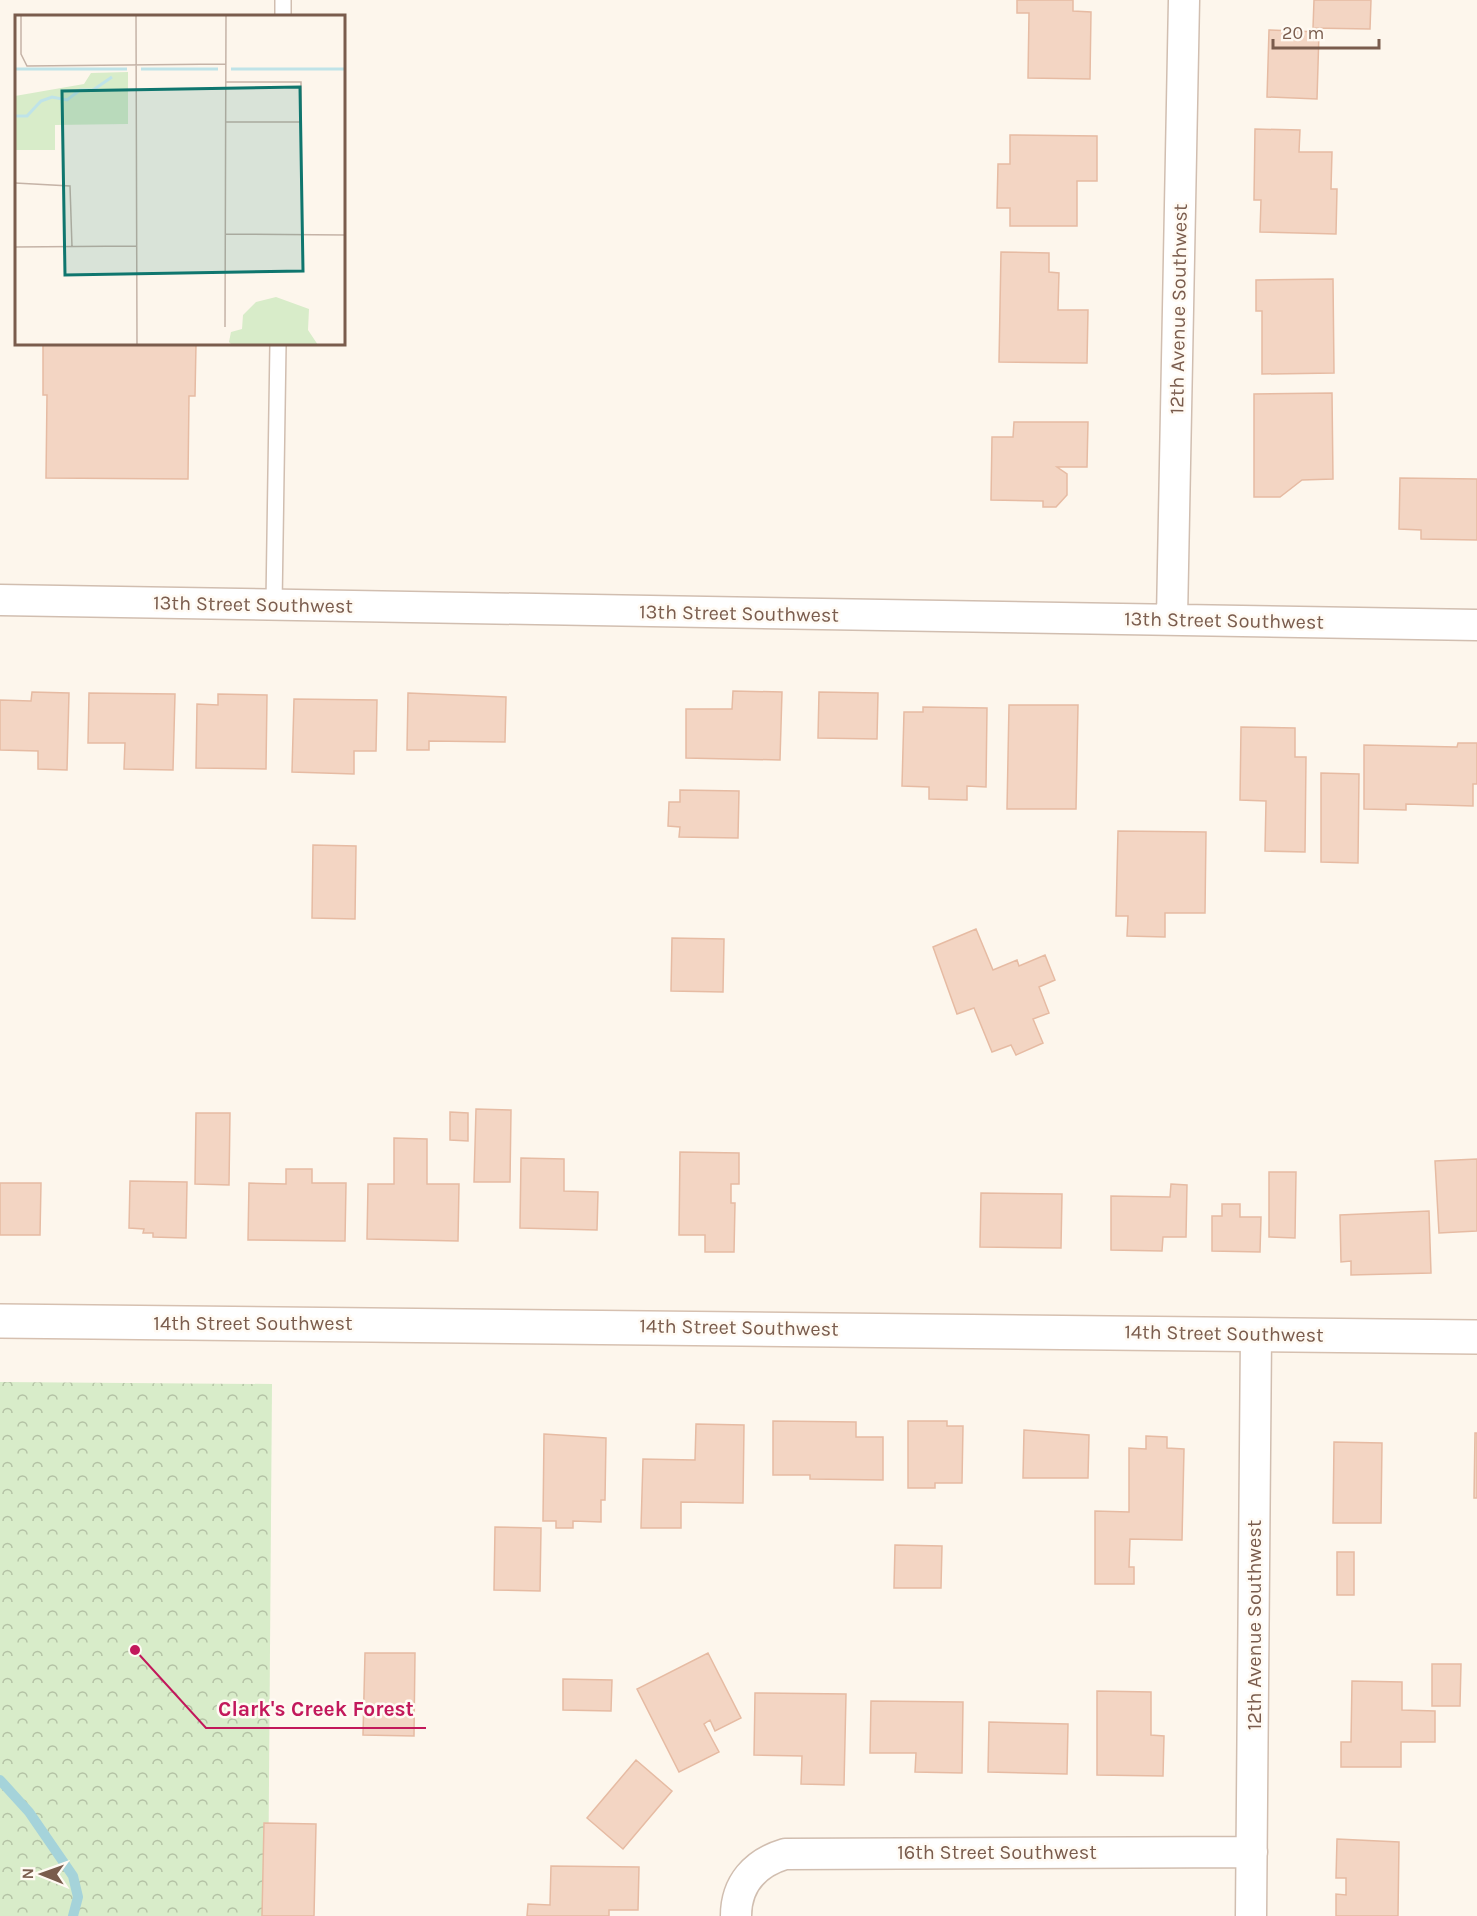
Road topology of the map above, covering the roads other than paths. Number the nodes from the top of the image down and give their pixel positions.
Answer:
1 (1184, 0) edge
2 (278, 345) edge
3 (0, 600) edge
4 (274, 604) junction
5 (1172, 618) junction
6 (1477, 625) edge
7 (0, 1321) edge
8 (1256, 1334) junction
9 (1477, 1336) edge
10 (1252, 1852) junction
11 (736, 1916) edge
12 (1251, 1916) edge

1 - 5 street, 12th Avenue Southwest
2 - 4 lane
3 - 4 street, 13th Street Southwest
4 - 5 street, 13th Street Southwest
5 - 6 street, 13th Street Southwest
7 - 8 street, 14th Street Southwest
8 - 9 street, 14th Street Southwest
8 - 10 street, 12th Avenue Southwest
10 - 11 street, 16th Street Southwest
10 - 12 street, 12th Avenue Southwest

